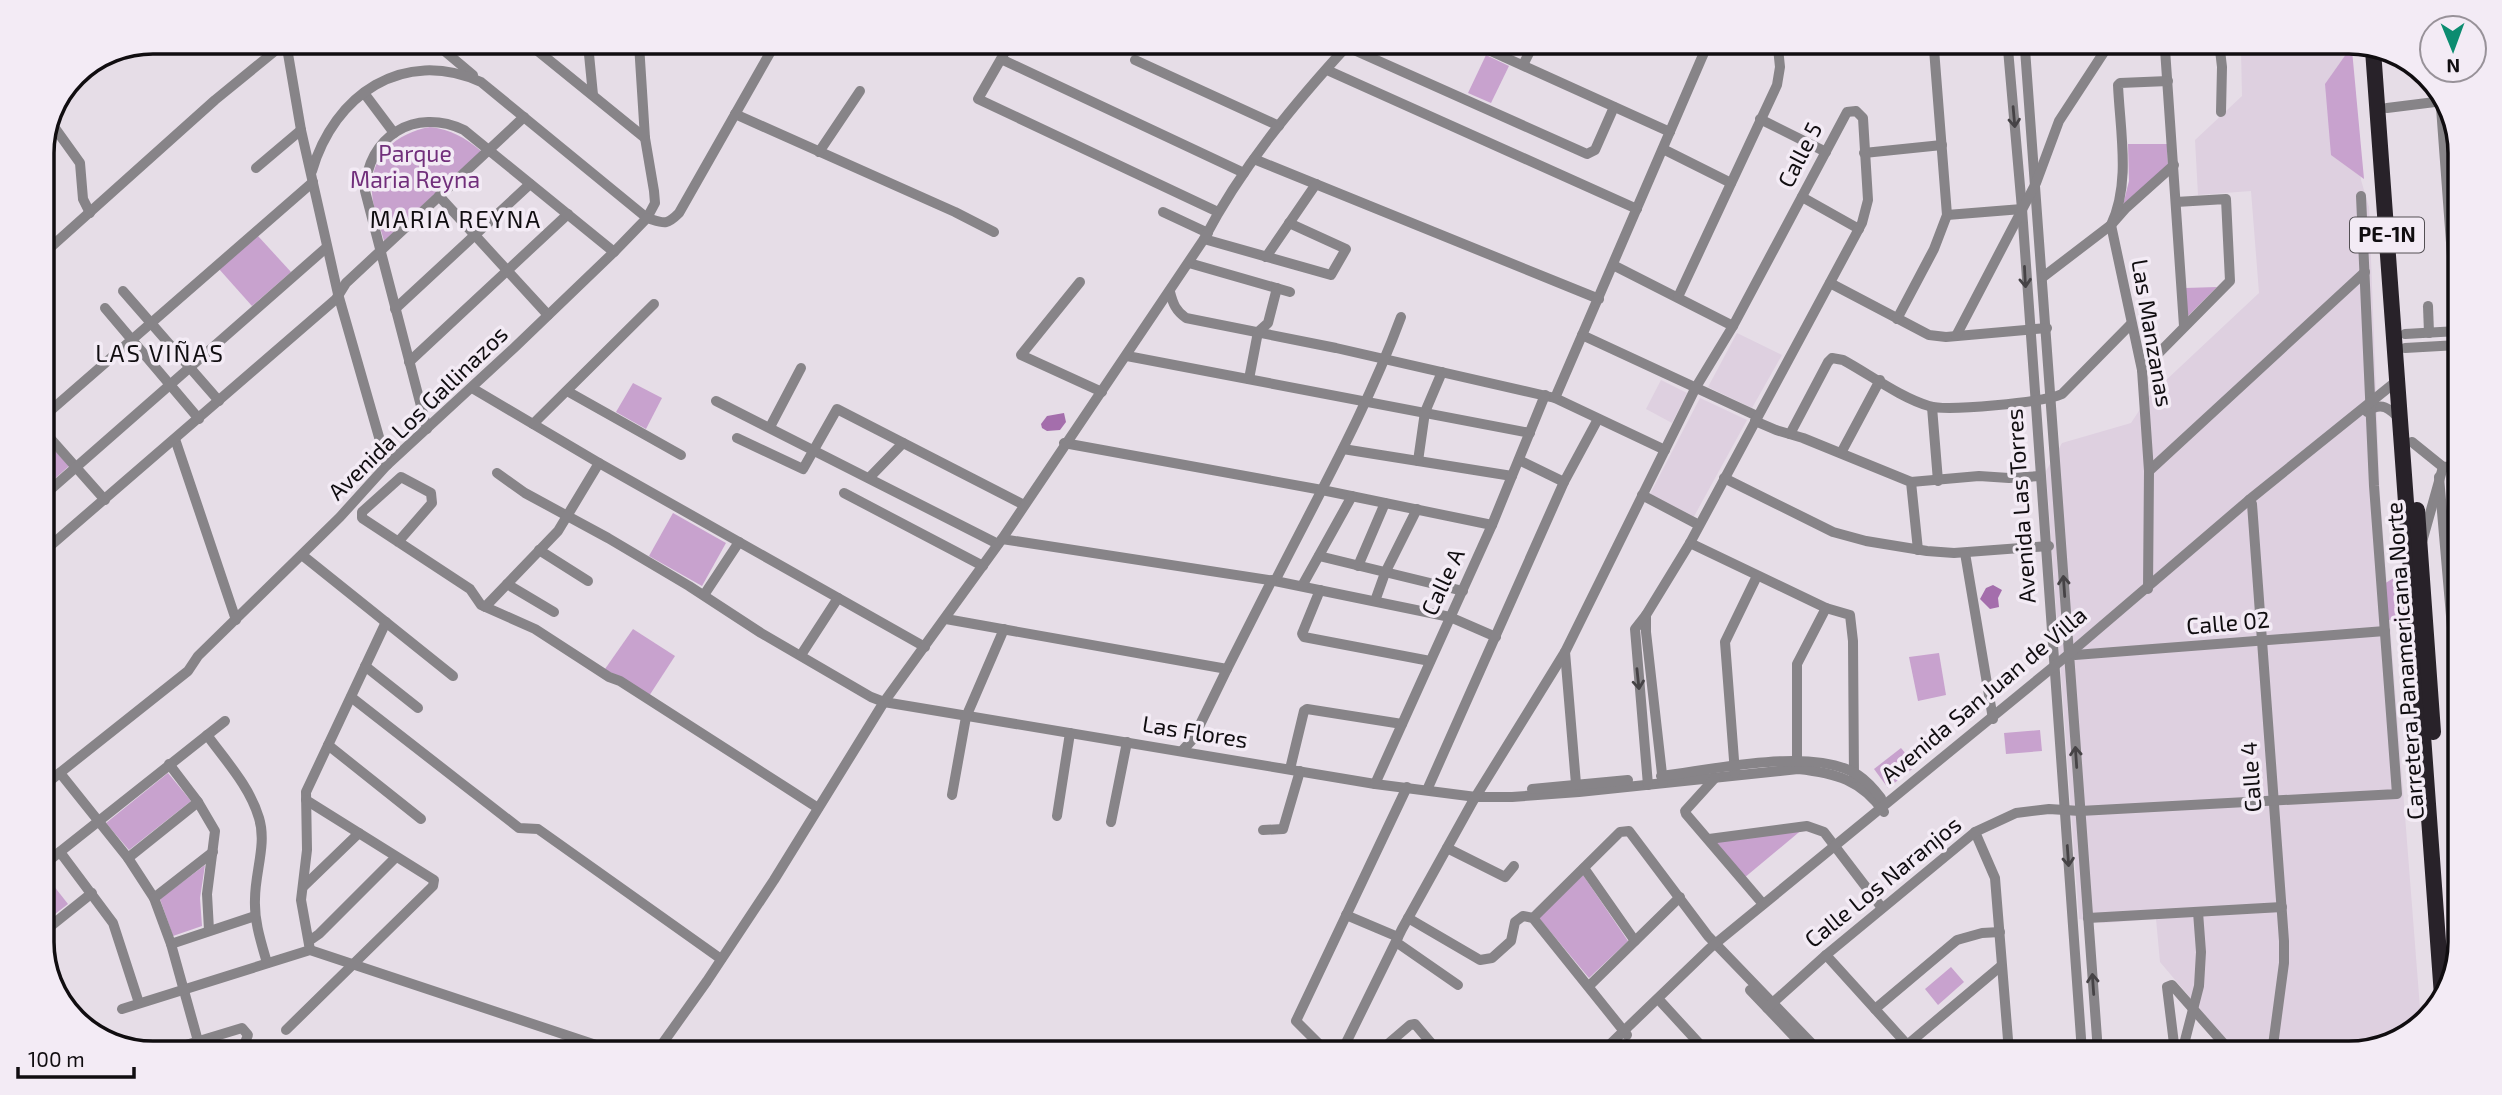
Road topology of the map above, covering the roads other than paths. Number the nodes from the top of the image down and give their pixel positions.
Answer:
1 (272, 54) edge
2 (288, 54) edge
3 (448, 54) edge
4 (542, 54) edge
5 (589, 54) edge
6 (640, 54) edge
7 (769, 54) edge
8 (1005, 54) edge
9 (1340, 54) edge
10 (1362, 54) edge
11 (1498, 54) edge
12 (1528, 54) edge
13 (1703, 54) edge
14 (1778, 54) edge
15 (1934, 54) edge
16 (2008, 54) edge
17 (2025, 54) edge
18 (2103, 54) edge
19 (2165, 54) edge
20 (2220, 54) edge
21 (2374, 58) edge
22 (1003, 60) junction
23 (1135, 60) dead end
24 (2384, 61) edge
25 (1523, 65) junction
26 (1326, 70) junction
27 (2168, 80) junction
28 (481, 82) junction
29 (860, 91) dead end
30 (364, 93) junction
31 (593, 95) junction
32 (2432, 100) edge
33 (1614, 107) junction
34 (2387, 108) junction
35 (2221, 112) dead end
36 (735, 114) junction
37 (524, 117) junction
38 (1760, 119) junction
39 (2443, 124) edge
40 (1279, 126) junction
41 (302, 130) junction
42 (57, 131) edge
43 (1670, 132) junction
44 (394, 133) junction
45 (645, 138) junction
46 (1942, 145) junction
47 (1664, 149) junction
48 (489, 150) junction
49 (819, 152) junction
50 (1826, 152) junction
51 (1864, 153) junction
52 (1254, 159) junction
53 (2174, 165) junction
54 (256, 169) dead end
55 (1244, 173) junction
56 (312, 178) junction
57 (1731, 183) junction
58 (2036, 183) junction
59 (530, 184) junction
60 (1316, 184) junction
61 (2448, 195) edge
62 (439, 196) junction
63 (2361, 196) dead end
64 (1802, 197) junction
65 (2176, 202) junction
66 (1637, 209) junction
67 (2022, 209) junction
68 (1163, 212) dead end
69 (1218, 212) junction
70 (90, 213) junction
71 (568, 214) junction
72 (1947, 215) junction
73 (647, 218) junction
74 (1289, 223) junction
75 (2112, 225) junction
76 (1859, 229) junction
77 (994, 232) dead end
78 (475, 235) junction
79 (1206, 236) junction
80 (54, 244) edge
81 (327, 247) junction
82 (380, 251) junction
83 (614, 252) junction
84 (1266, 257) junction
85 (1189, 262) junction
86 (1613, 265) junction
87 (507, 270) junction
88 (2365, 272) junction
89 (2043, 277) junction
90 (1080, 282) dead end
91 (1830, 283) junction
92 (1277, 288) junction
93 (123, 291) dead end
94 (1170, 292) junction
95 (1290, 292) dead end
96 (338, 295) junction
97 (1678, 296) junction
98 (1599, 299) junction
99 (654, 304) dead end
100 (2428, 306) dead end
101 (105, 308) dead end
102 (395, 309) junction
103 (548, 315) junction
104 (1401, 317) dead end
105 (1897, 319) junction
106 (151, 323) junction
107 (2131, 324) junction
108 (2184, 326) junction
109 (1732, 327) junction
110 (2046, 328) junction
111 (2028, 329) junction
112 (1258, 332) junction
113 (2429, 333) junction
114 (2448, 333) edge
115 (1582, 335) junction
116 (1956, 336) junction
117 (132, 340) junction
118 (2405, 341) junction
119 (2448, 344) edge
120 (1127, 356) junction
121 (1385, 359) junction
122 (409, 362) junction
123 (190, 368) junction
124 (800, 368) dead end
125 (2141, 370) junction
126 (1442, 372) junction
127 (1249, 379) junction
128 (1880, 380) junction
129 (2398, 380) junction
130 (170, 385) junction
131 (1696, 387) junction
132 (476, 390) junction
133 (567, 391) junction
134 (1102, 392) junction
135 (1550, 397) junction
136 (2052, 399) junction
137 (219, 401) junction
138 (716, 401) dead end
139 (1366, 401) junction
140 (2035, 401) junction
141 (2370, 406) junction
142 (1932, 407) junction
143 (54, 408) edge
144 (1425, 412) junction
145 (1756, 418) junction
146 (199, 419) junction
147 (1598, 419) junction
148 (2400, 421) junction
149 (533, 424) junction
150 (770, 428) junction
151 (427, 429) junction
152 (1530, 433) junction
153 (1790, 434) junction
154 (737, 438) dead end
155 (174, 439) junction
156 (54, 442) edge
157 (2412, 442) junction
158 (903, 443) junction
159 (1065, 443) junction
160 (1343, 449) junction
161 (814, 450) junction
162 (1665, 450) junction
163 (1841, 453) junction
164 (681, 455) dead end
165 (1519, 460) junction
166 (1418, 461) junction
167 (599, 463) junction
168 (387, 465) junction
169 (76, 467) junction
170 (2448, 469) edge
171 (2149, 471) junction
172 (2441, 472) junction
173 (497, 473) dead end
174 (1512, 476) junction
175 (2040, 476) junction
176 (869, 478) junction
177 (1724, 478) junction
178 (1938, 481) junction
179 (1564, 482) junction
180 (1911, 482) junction
181 (54, 486) edge
182 (1322, 490) junction
183 (844, 494) dead end
184 (1642, 495) junction
185 (1352, 496) junction
186 (104, 499) junction
187 (2250, 502) junction
188 (1385, 503) junction
189 (1024, 505) junction
190 (1417, 509) junction
191 (568, 516) junction
192 (1492, 525) junction
193 (1699, 525) junction
194 (1000, 541) junction
195 (398, 542) junction
196 (739, 542) junction
197 (54, 543) edge
198 (1690, 543) junction
199 (2061, 545) junction
200 (2420, 545) junction
201 (2045, 547) junction
202 (539, 550) junction
203 (1918, 550) junction
204 (1965, 553) junction
205 (302, 555) junction
206 (1320, 556) junction
207 (983, 566) junction
208 (1358, 566) junction
209 (2448, 567) edge
210 (1385, 573) junction
211 (1757, 576) junction
212 (588, 581) dead end
213 (1274, 581) junction
214 (507, 584) junction
215 (1302, 586) junction
216 (2148, 588) junction
217 (1320, 590) junction
218 (1463, 591) junction
219 (704, 595) junction
220 (838, 598) junction
221 (1375, 601) junction
222 (485, 607) junction
223 (1826, 608) junction
224 (554, 612) dead end
225 (1646, 615) junction
226 (1450, 617) junction
227 (946, 619) junction
228 (236, 620) junction
229 (386, 622) junction
230 (1004, 629) junction
231 (2385, 631) junction
232 (1496, 637) junction
233 (2263, 642) junction
234 (925, 647) junction
235 (1564, 652) junction
236 (801, 655) junction
237 (2071, 656) junction
238 (1430, 661) junction
239 (365, 666) junction
240 (1227, 669) junction
241 (2054, 669) junction
242 (453, 676) dead end
243 (351, 697) junction
244 (884, 702) junction
245 (418, 708) dead end
246 (966, 717) junction
247 (1993, 719) junction
248 (225, 721) dead end
249 (1402, 724) junction
250 (1070, 733) junction
251 (207, 735) junction
252 (1127, 742) junction
253 (328, 745) junction
254 (1182, 751) junction
255 (1797, 760) junction
256 (169, 764) junction
257 (1295, 770) junction
258 (1734, 771) junction
259 (60, 773) junction
260 (54, 778) edge
261 (1714, 778) junction
262 (1855, 778) junction
263 (1663, 780) junction
264 (1648, 781) junction
265 (1375, 784) junction
266 (1576, 784) junction
267 (1406, 787) junction
268 (1427, 790) junction
269 (952, 795) dead end
270 (1501, 795) junction
271 (1476, 797) junction
272 (306, 800) junction
273 (2273, 800) junction
274 (198, 802) junction
275 (818, 808) junction
276 (1885, 808) junction
277 (2065, 810) junction
278 (2080, 811) junction
279 (1057, 816) dead end
280 (421, 818) dead end
281 (99, 821) junction
282 (1111, 822) dead end
283 (1263, 830) dead end
284 (1975, 832) junction
285 (359, 833) junction
286 (1709, 839) junction
287 (1836, 848) junction
288 (1447, 849) junction
289 (61, 852) junction
290 (213, 852) junction
291 (54, 857) edge
292 (396, 857) junction
293 (128, 858) junction
294 (1514, 866) dead end
295 (1584, 868) junction
296 (303, 888) junction
297 (92, 893) junction
298 (1680, 897) junction
299 (154, 898) junction
300 (1763, 904) junction
301 (2282, 907) junction
302 (1882, 908) junction
303 (2198, 912) junction
304 (1346, 915) junction
305 (255, 916) junction
306 (1408, 918) junction
307 (1533, 918) junction
308 (2088, 918) junction
309 (54, 923) edge
310 (209, 930) junction
311 (2000, 932) junction
312 (1397, 940) junction
313 (1635, 941) junction
314 (2448, 942) edge
315 (171, 944) junction
316 (1714, 945) junction
317 (309, 946) junction
318 (1826, 955) junction
319 (722, 959) junction
320 (267, 963) junction
321 (351, 964) junction
322 (2001, 966) junction
323 (2441, 978) edge
324 (1458, 985) dead end
325 (1589, 986) junction
326 (184, 989) junction
327 (1661, 1002) junction
328 (139, 1003) junction
329 (1770, 1005) junction
330 (2193, 1006) junction
331 (122, 1009) dead end
332 (1875, 1009) junction
333 (286, 1030) dead end
334 (1626, 1033) junction
335 (1314, 1039) edge
336 (198, 1041) joint
337 (246, 1041) edge
338 (587, 1041) edge
339 (664, 1041) edge
340 (1347, 1041) edge
341 (1391, 1041) edge
342 (1429, 1041) edge
343 (1616, 1041) edge
344 (1619, 1041) edge
345 (1697, 1041) edge
346 (1800, 1041) edge
347 (1808, 1041) edge
348 (1904, 1041) edge
349 (1918, 1041) edge
350 (2008, 1041) edge
351 (2080, 1041) edge
352 (2097, 1041) edge
353 (2174, 1041) edge
354 (2185, 1041) edge
355 (2222, 1041) edge
356 (2274, 1041) edge

1 - 70 street
2 - 41 street
3 - 28 street
4 - 31 street
5 - 31 street
6 - 45 street
7 - 36 street
8 - 22 street
9 - 26 street
10 - 33 street
11 - 25 street
12 - 25 street
13 - 43 street, Calle A
14 - 38 street
15 - 46 street
16 -> 67 street, Avenida Las Torres
17 - 58 street, Avenida Las Torres
18 - 58 street
19 - 27 street
20 - 35 street
21 - 129 highway, PE-1N
22 - 55 street
22 - 69 street
23 - 40 street
24 - 34 highway, PE-1N
25 - 33 street
26 - 40 street
26 - 66 street
27 - 53 street
27 - 75 street, Las Manzanas
28 - 30 street
28 - 37 street
29 - 49 street
30 - 44 street
30 - 56 street
31 - 45 street
32 - 34 street
33 - 43 street
34 - 118 highway, PE-1N
36 - 49 street
36 - 73 street
37 - 48 street
37 - 73 street
38 - 50 street
38 - 57 street
39 - 61 street
40 - 52 street
41 - 54 street
41 - 56 street
42 - 70 street
43 - 47 street, Calle A
44 - 48 street
44 - 82 street
45 - 73 street
46 - 51 street
46 - 72 street
47 - 57 street
47 - 66 street, Calle A
48 - 59 street
48 - 62 street
49 - 77 street
50 - 51 street, Calle 5
50 - 64 street, Calle 5
51 - 76 street, Calle 5
52 - 55 street
52 - 60 street
53 - 65 street
53 - 75 street
55 - 69 street
56 - 81 street
56 - 106 street
57 - 97 street
58 - 67 street
58 - 89 street, Avenida Las Torres
59 - 71 street
59 - 78 street
60 - 74 street
60 - 98 street
62 - 78 street
62 - 82 street
63 - 88 street
64 - 76 street
64 - 109 street, Calle 5
65 - 108 street
65 - 108 street
66 - 86 street, Calle A
67 - 72 street
67 -> 111 street, Avenida Las Torres
67 - 116 street
68 - 79 street
69 - 79 street
70 - 80 street
71 - 83 street
71 - 87 street
72 - 105 street
73 - 83 street, Avenida Los Gallinazos
74 - 84 street
74 - 84 street
75 - 89 street
75 - 107 street, Las Manzanas
76 - 91 street, Calle 5
78 - 87 street
78 - 102 street
79 - 84 street
79 - 85 street
81 - 96 street
81 - 123 street
82 - 96 street
82 - 102 street
83 - 103 street, Avenida Los Gallinazos
85 - 92 street
85 - 94 street
86 - 97 street
86 - 98 street, Calle A
87 - 103 street
87 - 122 street
88 - 141 street
88 - 171 street
89 - 110 street, Avenida Las Torres
90 - 134 street
91 - 105 street
91 - 145 street, Calle 5
92 - 95 street
92 - 112 street
93 - 106 street
94 - 112 street
94 - 120 street
96 - 137 street
96 - 168 street
97 - 109 street
98 - 115 street, Calle A
99 - 133 street
100 - 113 street
101 - 117 street
102 - 122 street
103 - 132 street, Avenida Los Gallinazos
104 - 121 street
105 - 116 street
106 - 117 street
106 - 123 street
107 - 125 street, Las Manzanas
107 - 136 street
108 - 125 street
109 - 131 street, Calle 5
110 - 111 street
110 - 136 street, Avenida Las Torres
111 - 116 street
111 - 140 street, Avenida Las Torres
112 - 121 street
112 - 127 street
113 - 114 street
113 - 118 street
115 - 131 street
115 - 135 street, Calle A
117 - 130 street
117 - 143 street
118 - 119 street
118 - 157 highway, Carretera Panamericana Norte / PE-1N
120 - 127 street
120 - 134 street
121 - 126 street
121 - 139 street
122 - 151 street
123 - 130 street
123 - 137 street
124 - 150 street
125 - 171 street, Las Manzanas
126 - 135 street
126 - 144 street
127 - 139 street
128 - 142 street
128 - 153 street
128 - 163 street
129 - 141 street, Avenida San Juan de Villa
129 - 148 highway, PE-1N
130 - 146 street
130 - 169 street
131 - 145 street
131 - 162 street, Calle 5
132 - 149 street
132 - 151 street, Avenida Los Gallinazos
133 - 149 street
133 - 164 street
134 - 159 street
135 - 147 street
135 - 152 street, Calle A
136 - 140 street
136 - 199 street, Avenida Las Torres
137 - 146 street
138 - 150 street
139 - 144 street
139 - 160 street
140 - 142 street
140 - 175 street, Avenida Las Torres
141 - 148 street
141 - 187 street, Avenida San Juan de Villa
141 - 231 street
142 - 178 street
144 - 152 street
144 - 166 street
145 - 153 street
145 - 177 street, Calle 5
146 - 155 street
147 - 162 street
147 - 179 street
148 - 323 highway, Carretera Panamericana Norte / PE-1N
149 - 167 street
150 - 161 street
151 - 168 street, Avenida Los Gallinazos
152 - 165 street, Calle A
153 - 163 street
154 - 161 street
155 - 186 street
155 - 228 street
156 - 169 street
157 - 172 street
157 - 200 highway, Carretera Panamericana Norte / PE-1N
158 - 161 street
158 - 176 street
158 - 189 street
159 - 182 street
159 - 189 street
160 - 166 street
160 - 182 street
161 - 176 street
162 - 184 street, Calle 5
163 - 180 street
165 - 174 street, Calle A
165 - 179 street
166 - 174 street
167 - 191 street
167 - 196 street
168 - 205 street, Avenida Los Gallinazos
169 - 181 street
169 - 186 street
170 - 172 street
171 - 216 street, Las Manzanas
172 - 200 street
172 - 209 street
173 - 191 street, Las Flores
174 - 192 street, Calle A
175 - 178 street
175 - 201 street, Avenida Las Torres
176 - 194 street
177 - 193 street, Calle 5
177 - 203 street
178 - 180 street
179 - 232 street
180 - 203 street
182 - 185 street
182 - 213 street
183 - 207 street
184 - 193 street
184 - 235 street, Calle 5
185 - 188 street
185 - 206 street
186 - 197 street
187 - 216 street, Avenida San Juan de Villa
187 - 233 street, Calle 4
188 - 190 street
188 - 208 street
189 - 194 street
190 - 192 street
190 - 210 street
191 - 202 street
191 - 219 street, Las Flores
192 - 218 street, Calle A
193 - 198 street, Calle 5
194 - 207 street
194 - 213 street
195 - 195 street
195 - 222 street
196 - 219 street
196 - 220 street
198 - 211 street
198 - 225 street, Calle 5
199 - 201 street
237 -> 199 street, Avenida Las Torres
200 - 314 highway, Carretera Panamericana Norte / PE-1N
201 - 204 street
201 - 241 street, Avenida Las Torres
202 - 212 street
202 - 214 street
203 - 204 street
204 - 247 street
205 - 228 street, Avenida Los Gallinazos
205 - 229 street
206 - 208 street
206 - 215 street
207 - 227 street
208 - 210 street
210 - 218 street
210 - 221 street
211 - 223 street
211 - 258 street
213 - 215 street
213 - 240 street
214 - 222 street
214 - 224 street
215 - 217 street
216 - 237 street, Avenida San Juan de Villa
217 - 221 street
217 - 238 street
218 - 226 street, Calle A
219 - 236 street, Las Flores
220 - 234 street
220 - 236 street
221 - 226 street
222 - 275 street
223 - 255 street
223 - 262 street
225 - 263 street
225 -> 264 street, Calle 5
226 - 232 street
226 - 238 street, Calle A
227 - 230 street
227 - 234 street
228 - 259 street, Avenida Los Gallinazos
229 - 239 street
229 - 242 street
230 - 240 street
230 - 246 street
231 - 233 street, Calle 02
231 - 273 street, Calle Los Naranjos
232 - 268 street
233 - 237 street, Calle 02
233 - 273 street, Calle 4
234 - 244 street
235 - 266 street
235 - 271 street, Calle 5
236 - 244 street, Las Flores
237 - 241 street, Avenida San Juan de Villa
278 -> 237 street, Avenida Las Torres
238 - 249 street, Calle A
239 - 243 street
239 - 245 street
240 - 254 street
241 - 247 street, Avenida San Juan de Villa
241 - 277 street, Avenida Las Torres
243 - 253 street
243 - 319 street
244 - 246 street, Las Flores
244 - 275 street
246 - 250 street, Las Flores
246 - 269 street
247 - 276 street, Avenida San Juan de Villa
248 - 251 street
249 - 257 street
249 - 265 street, Calle A
250 - 252 street, Las Flores
250 - 279 street
251 - 256 street
251 - 305 street
252 - 254 street, Las Flores
252 - 282 street
253 - 272 street
253 - 280 street
254 - 257 street, Las Flores
255 - 258 street, Las Flores
255 - 262 street, Las Flores
256 - 274 street
256 - 281 street
257 - 265 street, Las Flores
257 - 283 street
258 - 261 street, Las Flores
258 - 262 street, Las Flores
258 - 263 street, Las Flores
259 - 260 street, Avenida Los Gallinazos
259 - 281 street
261 - 263 street, Las Flores
261 - 286 street
262 - 276 street, Las Flores
263 - 264 street, Las Flores
264 - 266 street, Las Flores
264 - 270 street, Las Flores
265 - 267 street, Las Flores
266 - 270 street, Las Flores
267 - 268 street, Las Flores
267 - 304 street
268 - 271 street, Las Flores
270 - 271 street, Las Flores
271 - 288 street, Calle 5
272 - 285 street
272 - 296 street
273 - 278 street, Calle Los Naranjos
273 - 301 street, Calle 4
274 - 290 street
274 - 293 street
275 - 319 street
276 - 287 street, Avenida San Juan de Villa
277 - 278 street, Calle Los Naranjos
277 - 284 street, Calle Los Naranjos
277 -> 351 street, Avenida Las Torres
278 - 308 street, Avenida Las Torres
281 - 289 street
281 - 293 street
284 - 302 street, Calle Los Naranjos
284 - 311 street
285 - 292 street
285 - 296 street
286 - 287 street
286 - 300 street
287 - 300 street, Avenida San Juan de Villa
287 - 302 street
287 - 316 street, Avenida San Juan de Villa
288 - 294 street
288 - 306 street, Calle 5
289 - 291 street
289 - 297 street
290 - 299 street
290 - 310 street
292 - 317 street
292 - 321 street
293 - 299 street
295 - 298 street
295 - 307 street
295 - 313 street
296 - 317 street
297 - 309 street
297 - 328 street
298 - 313 street
298 - 316 street
299 - 315 street
300 - 316 street, Avenida San Juan de Villa
301 - 303 street
301 - 356 street, Calle 4
302 - 318 street, Calle Los Naranjos
303 - 308 street
303 - 330 street
304 - 312 street
304 - 335 street
305 - 310 street
305 - 320 street
306 - 307 street
306 - 312 street, Calle 5
307 - 325 street
352 -> 308 street, Avenida Las Torres
310 - 315 street
311 - 322 street
311 - 332 street
312 - 324 street
312 - 340 street, Calle 5
313 - 325 street
315 - 326 street
316 - 327 street, Avenida San Juan de Villa
316 - 329 street
316 - 334 street, Avenida San Juan de Villa
317 - 320 street
317 - 321 street
318 - 329 street, Calle Los Naranjos
318 - 332 street
319 - 339 street
320 - 326 street
321 - 333 street
321 - 338 street
322 - 349 street
322 - 350 street
325 - 334 street
326 - 328 street
326 - 336 street
327 - 334 street, Avenida San Juan de Villa
327 - 345 street
328 - 331 street
329 - 346 street
329 - 347 street
330 - 353 street
330 - 354 street
330 - 355 street
332 - 348 street
334 - 343 street, Avenida San Juan de Villa
334 - 344 street, Avenida San Juan de Villa
336 - 337 street
341 - 342 street

